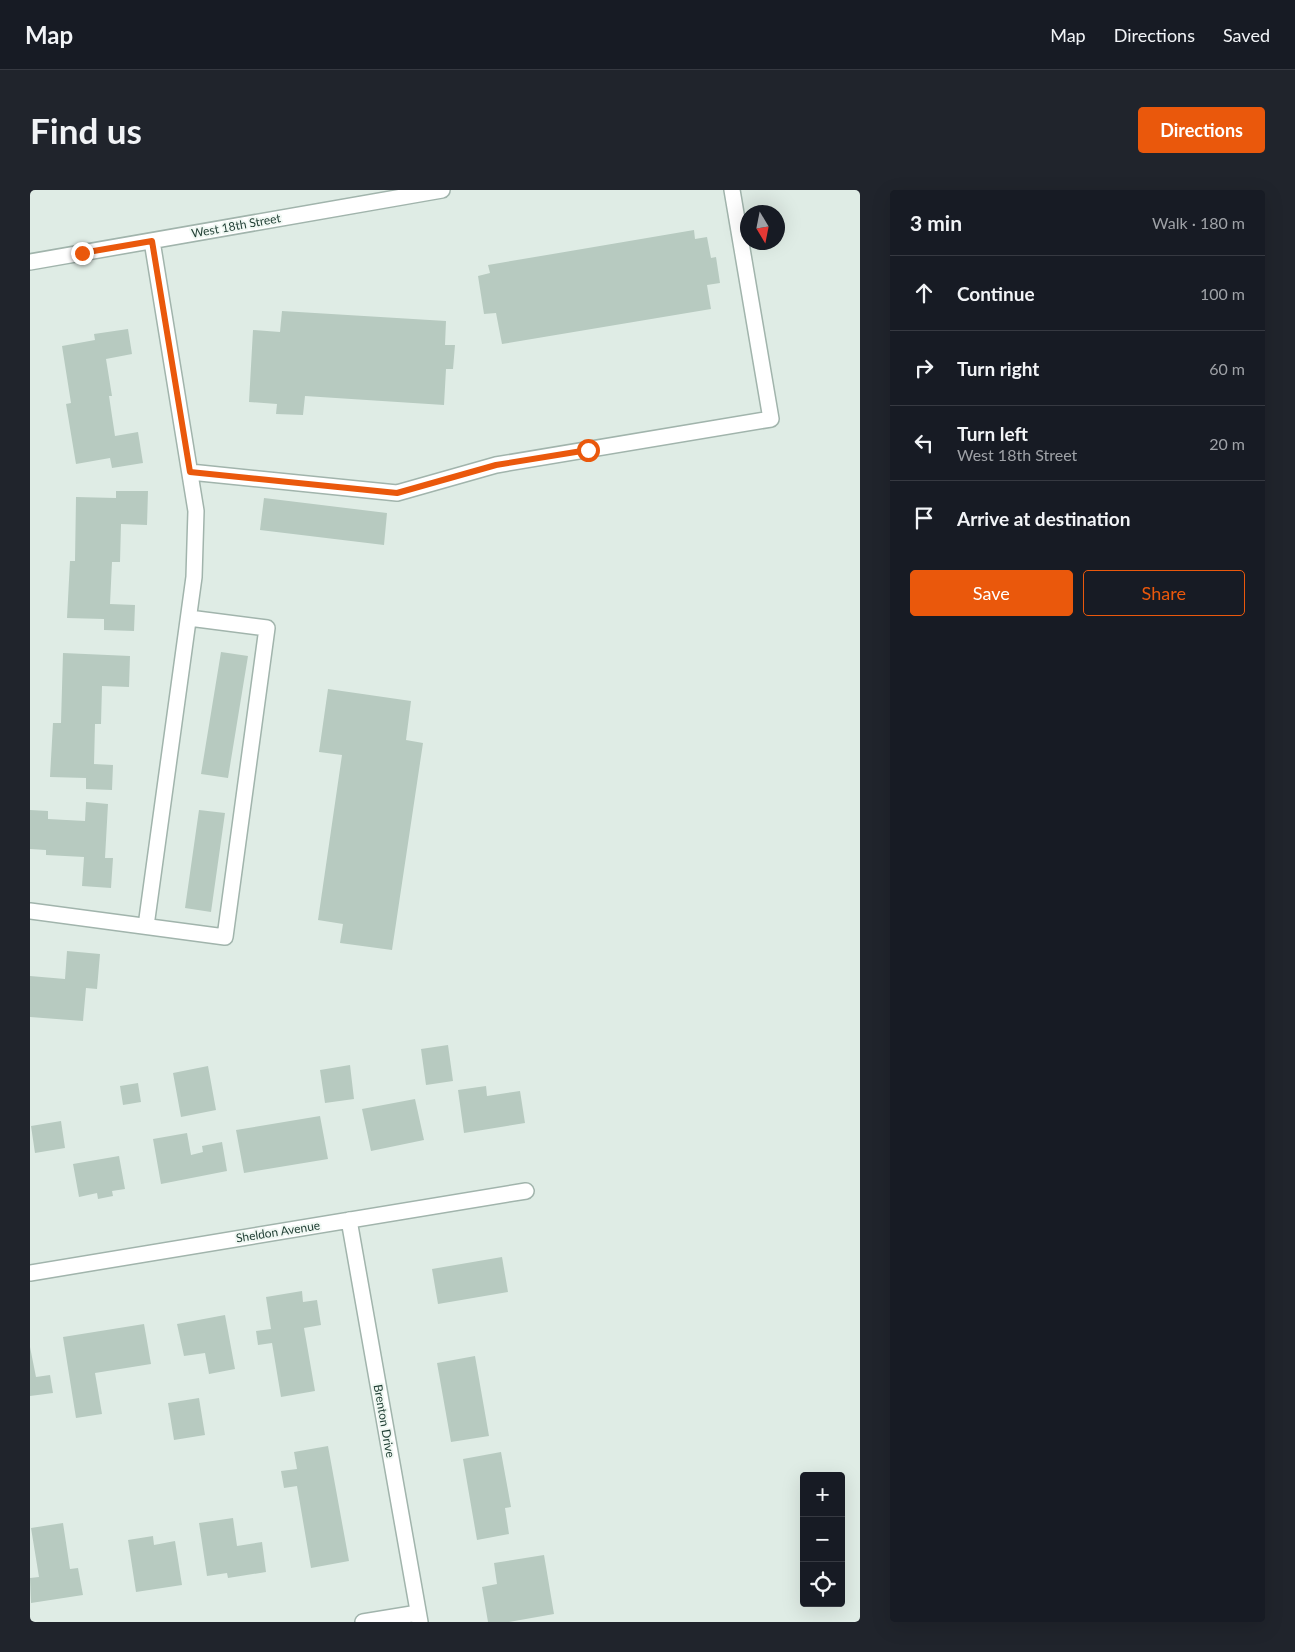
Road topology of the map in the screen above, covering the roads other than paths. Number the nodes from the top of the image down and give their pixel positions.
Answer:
1 (442, 190) edge
2 (732, 190) edge
3 (152, 241) junction
4 (30, 262) edge
5 (190, 472) junction
6 (189, 618) junction
7 (30, 911) edge
8 (146, 926) junction
9 (526, 1191) dead end
10 (348, 1220) junction
11 (30, 1273) edge
12 (419, 1617) edge
13 (363, 1622) edge

1 - 3 street, West 18th Street
2 - 5 street
3 - 4 street, West 18th Street
3 - 5 street
5 - 6 street
6 - 8 street
6 - 8 street
7 - 8 street
9 - 10 street, Sheldon Avenue
10 - 11 street, Sheldon Avenue
10 - 12 street, Brenton Drive
12 - 13 street

